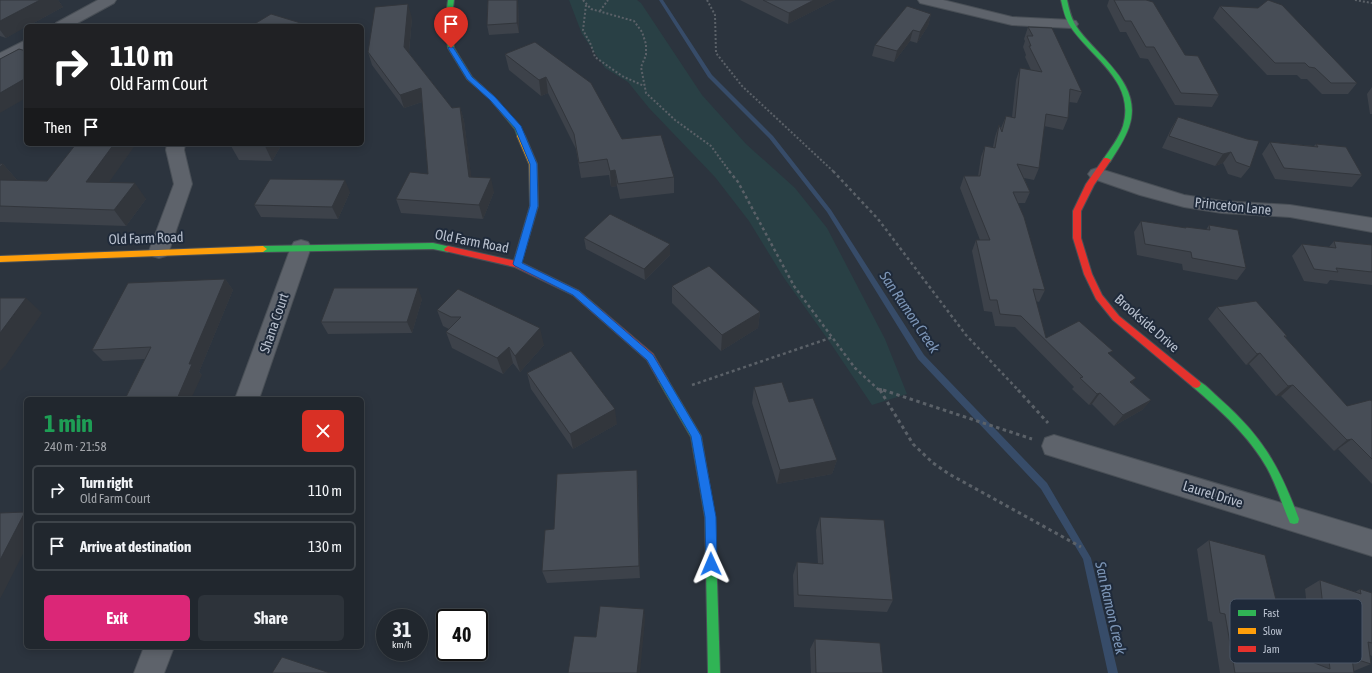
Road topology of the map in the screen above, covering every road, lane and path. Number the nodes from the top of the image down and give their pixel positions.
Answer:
1 (109, 0) edge
2 (451, 0) edge
3 (583, 0) edge
4 (608, 0) edge
5 (707, 0) edge
6 (925, 0) edge
7 (1064, 0) edge
8 (1355, 0) edge
9 (1372, 3) edge
10 (586, 4) junction
11 (600, 12) junction
12 (65, 24) edge
13 (1071, 24) junction
14 (24, 46) edge
15 (0, 59) edge
16 (644, 86) junction
17 (176, 146) edge
18 (1097, 174) junction
19 (1372, 225) edge
20 (301, 247) junction
21 (158, 251) junction
22 (0, 258) edge
23 (518, 264) junction
24 (833, 337) junction
25 (879, 389) junction
26 (672, 392) junction
27 (248, 397) edge
28 (1061, 448) junction
29 (1294, 519) junction
30 (1372, 543) edge
31 (1081, 547) dead end
32 (158, 649) edge
33 (149, 673) edge
34 (714, 673) edge

1 - 12 street
2 - 23 street
3 - 10 path
4 - 11 path
5 - 28 path
6 - 13 street
7 - 13 street, Brookside Drive
8 - 9 path
10 - 11 path
10 - 16 path
11 - 16 path
13 - 18 street, Brookside Drive
14 - 15 street
16 - 24 path
17 - 21 street
18 - 19 street, Princeton Lane
18 - 29 street, Brookside Drive
20 - 21 street, Old Farm Road
20 - 23 street, Old Farm Road
20 - 27 street, Shana Court
21 - 22 street, Old Farm Road
23 - 26 street, Old Farm Road
24 - 25 path
24 - 26 path
25 - 28 path
25 - 31 path
26 - 34 street, Old Farm Road
28 - 29 street, Laurel Drive
29 - 30 street, Laurel Drive
32 - 33 street

